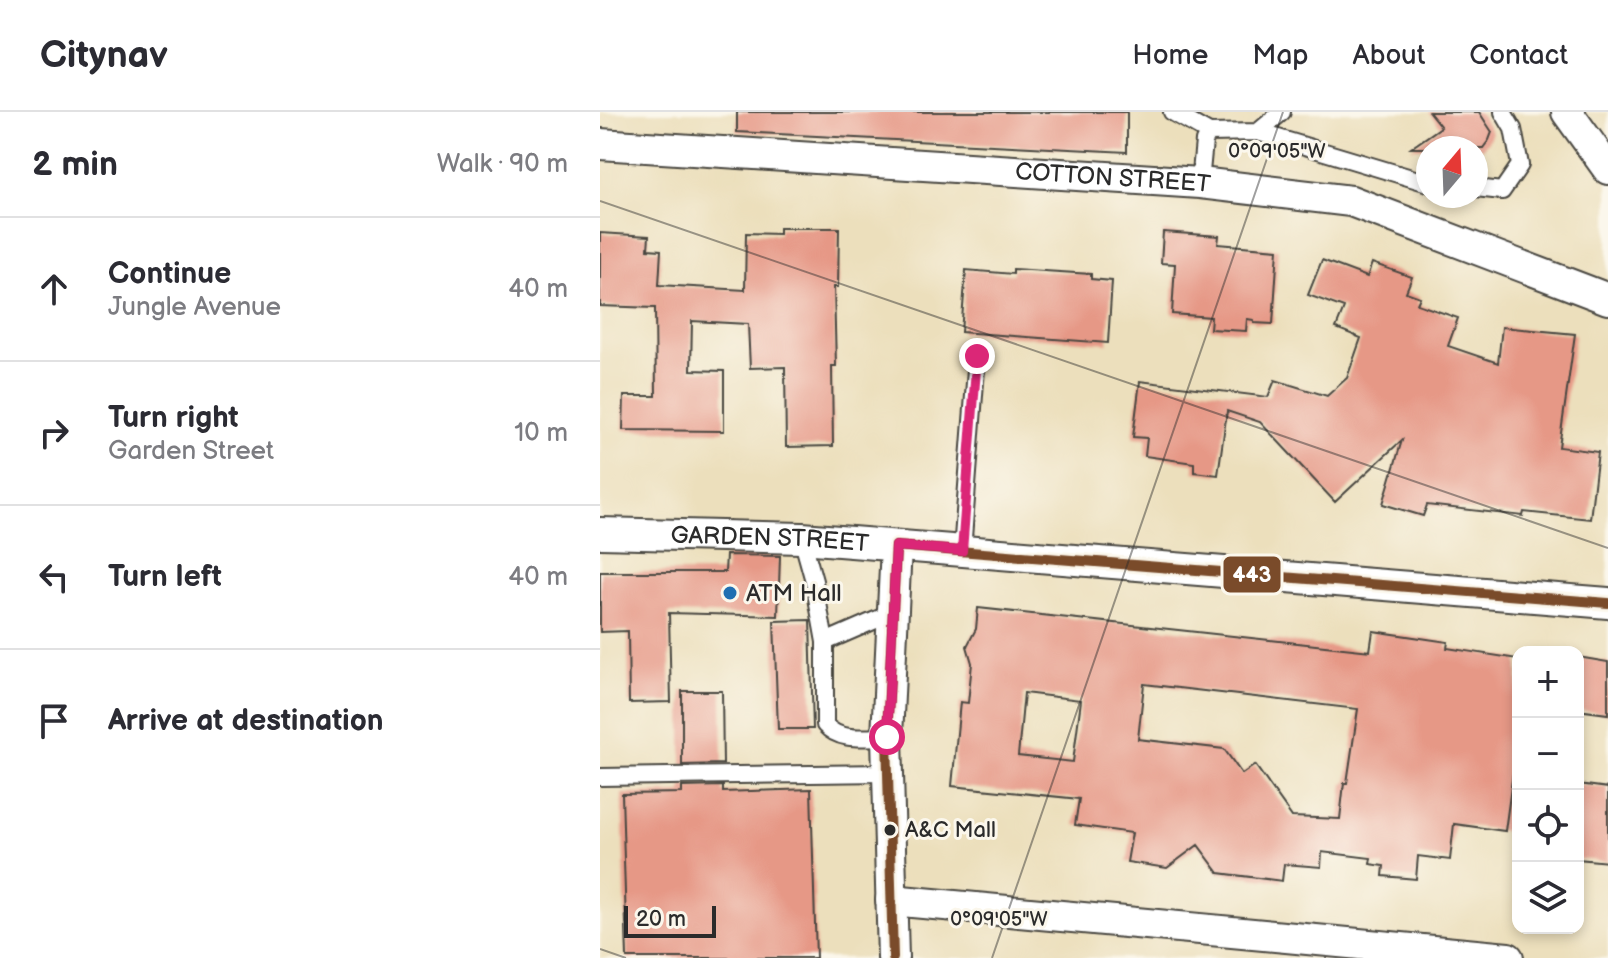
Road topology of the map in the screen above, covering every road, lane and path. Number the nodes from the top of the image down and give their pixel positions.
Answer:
1 (1172, 112) edge
2 (1282, 112) edge
3 (1503, 112) edge
4 (1567, 112) edge
5 (1258, 132) junction
6 (1209, 133) junction
7 (600, 144) edge
8 (1608, 169) edge
9 (1416, 179) edge
10 (1200, 183) junction
11 (1488, 189) edge
12 (1608, 299) edge
13 (977, 356) dead end
14 (600, 533) edge
15 (802, 538) junction
16 (896, 546) junction
17 (962, 551) junction
18 (1608, 603) edge
19 (894, 612) junction
20 (825, 642) junction
21 (887, 737) junction
22 (887, 773) junction
23 (600, 777) edge
24 (891, 900) junction
25 (893, 958) edge
26 (1508, 958) edge

1 - 6 lane
2 - 5 lane
3 - 11 lane
4 - 8 street
5 - 6 lane
5 - 9 lane
6 - 10 lane
7 - 10 street, COTTON STREET
10 - 12 street, COTTON STREET
13 - 17 lane
14 - 15 street, GARDEN STREET
15 - 16 street, GARDEN STREET
15 - 20 lane
16 - 17 street, GARDEN STREET
16 - 19 street
17 - 18 street, GARDEN STREET
19 - 20 lane
19 - 21 street
20 - 21 lane
21 - 22 street
22 - 23 lane
22 - 24 street
24 - 25 street
24 - 26 street

